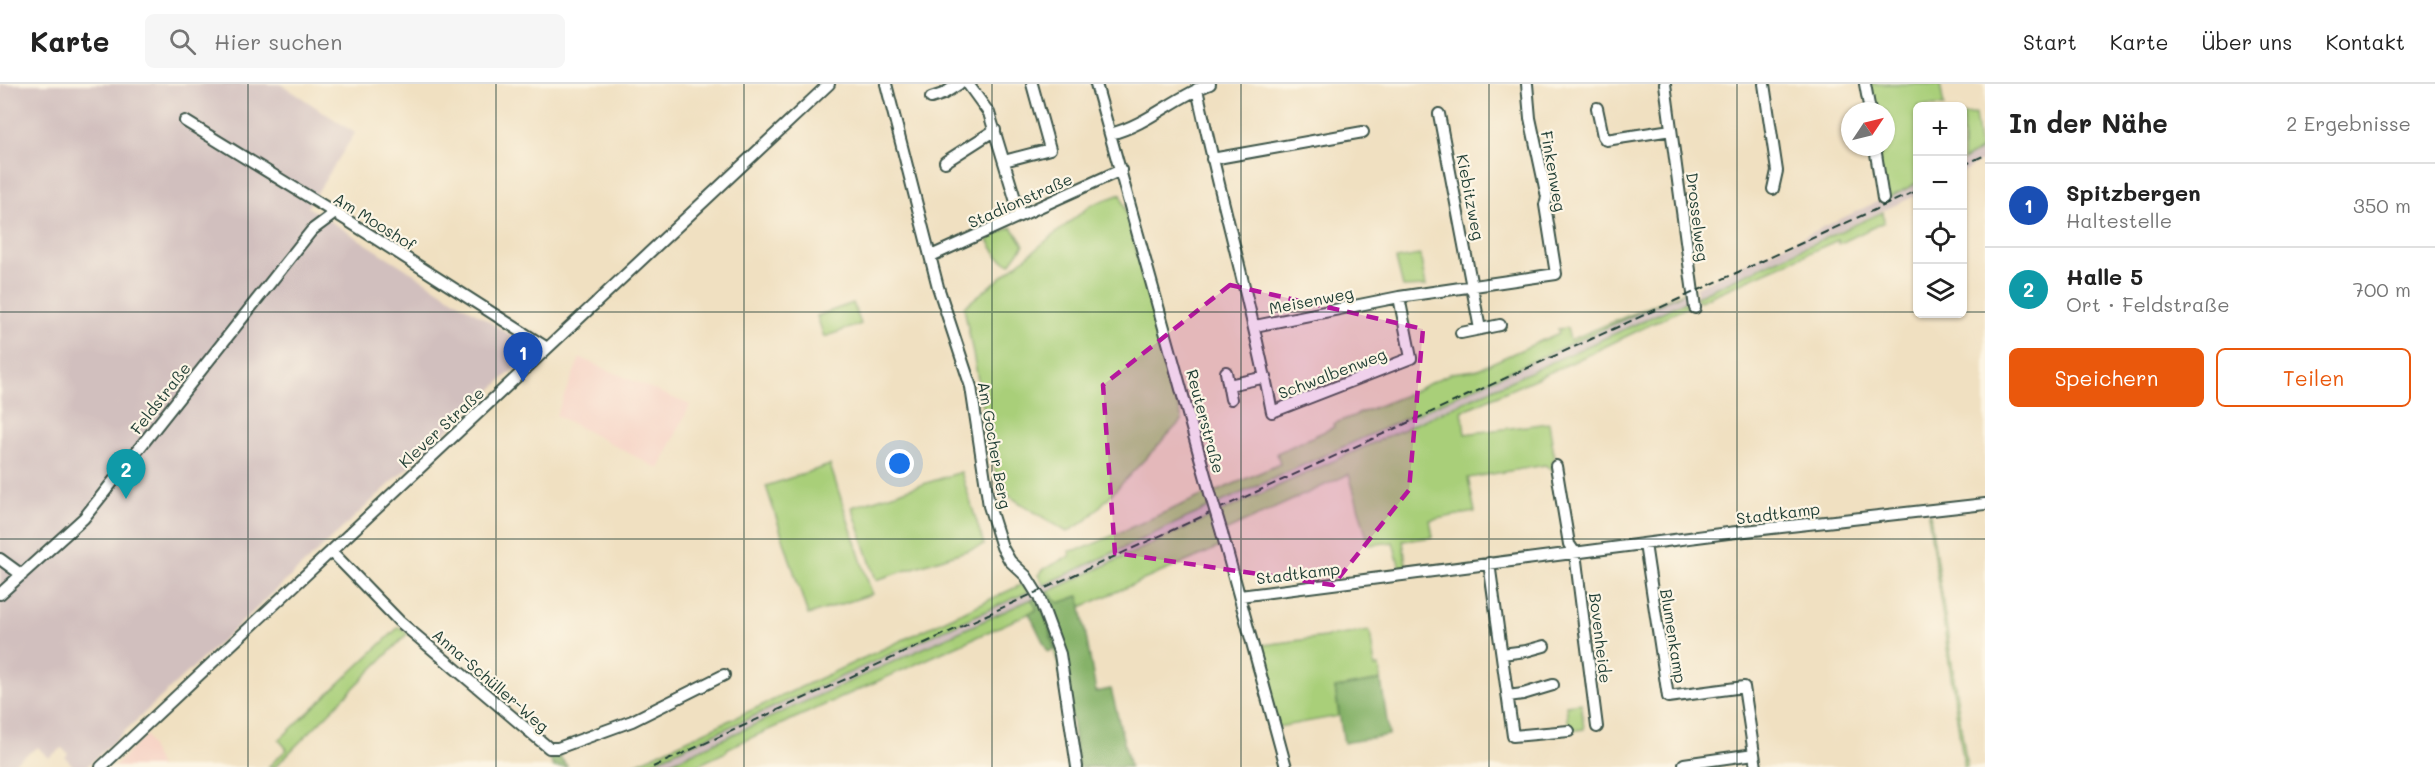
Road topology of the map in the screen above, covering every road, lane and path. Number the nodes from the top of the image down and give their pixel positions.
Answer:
1 (829, 84) edge
2 (886, 84) edge
3 (959, 84) edge
4 (968, 84) edge
5 (1032, 84) edge
6 (1096, 84) edge
7 (1210, 84) edge
8 (1527, 84) edge
9 (1665, 84) edge
10 (1764, 84) edge
11 (1865, 84) edge
12 (1197, 89) junction
13 (931, 98) dead end
14 (1868, 102) edge
15 (1597, 108) dead end
16 (1439, 114) dead end
17 (184, 121) dead end
18 (994, 130) junction
19 (1671, 130) junction
20 (1363, 132) dead end
21 (1110, 134) junction
22 (1876, 156) edge
23 (1212, 159) junction
24 (1004, 161) junction
25 (945, 162) dead end
26 (1121, 170) junction
27 (1773, 189) dead end
28 (1883, 199) dead end
29 (335, 213) junction
30 (1020, 215) junction
31 (931, 256) junction
32 (1554, 262) joint
33 (1472, 285) junction
34 (1399, 297) junction
35 (1695, 308) dead end
36 (1500, 325) dead end
37 (1255, 326) junction
38 (1480, 329) junction
39 (1461, 333) dead end
40 (547, 348) junction
41 (1226, 372) dead end
42 (1266, 377) junction
43 (1229, 385) junction
44 (1232, 399) dead end
45 (1556, 466) dead end
46 (1985, 504) edge
47 (1645, 544) junction
48 (331, 551) junction
49 (1575, 553) junction
50 (0, 559) edge
51 (1489, 563) junction
52 (22, 575) junction
53 (0, 594) edge
54 (1240, 596) junction
55 (1544, 646) dead end
56 (1502, 654) junction
57 (724, 675) dead end
58 (1553, 685) dead end
59 (1508, 696) junction
60 (1597, 727) dead end
61 (1569, 731) dead end
62 (1754, 754) junction
63 (1684, 764) dead end
64 (101, 767) edge
65 (1077, 767) edge
66 (1286, 767) edge
67 (1756, 767) edge

1 - 40 street, Klever Straße
2 - 31 street, Am Gocher Berg
3 - 13 street
4 - 18 street
5 - 24 street
6 - 21 street, Reuterstraße
7 - 12 street
8 - 32 street, Finkenweg
9 - 19 street, Drosselweg
10 - 27 street
11 - 14 street
12 - 21 street
12 - 23 street, Meisenweg
15 - 19 street
16 - 33 street, Kiebitzweg
17 - 29 street, Am Mooshof
18 - 24 street
18 - 25 street
19 - 35 street, Drosselweg
20 - 23 street
21 - 26 street, Reuterstraße
22 - 28 street
23 - 37 street, Meisenweg
24 - 30 street
26 - 30 street, Stadionstraße
26 - 54 street, Reuterstraße, bridge
29 - 40 street, Am Mooshof
29 - 52 street, Feldstraße
30 - 31 street, Stadionstraße
31 - 65 street, Am Gocher Berg
32 - 33 street, Meisenweg
33 - 34 street, Meisenweg
33 - 38 street
34 - 37 street, Meisenweg
34 - 42 street, Schwalbenweg
36 - 38 street
37 - 42 street, Schwalbenweg
38 - 39 street
40 - 48 street, Klever Straße
41 - 43 street
42 - 43 street, Schwalbenweg
43 - 44 street
45 - 49 street
46 - 47 street, Stadtkamp
47 - 49 street, Stadtkamp
47 - 62 street, Blumenkamp
48 - 57 street, Anna-Schüller-Weg
48 - 64 street, Klever Straße
49 - 51 street, Stadtkamp
49 - 60 street, Bovenheide
50 - 52 street
51 - 54 street, Stadtkamp
51 - 56 street
52 - 53 street, Feldstraße
54 - 66 street, Reuterstraße
55 - 56 street
56 - 59 street
58 - 59 street
59 - 61 street
62 - 63 street
62 - 67 street, Blumenkamp

